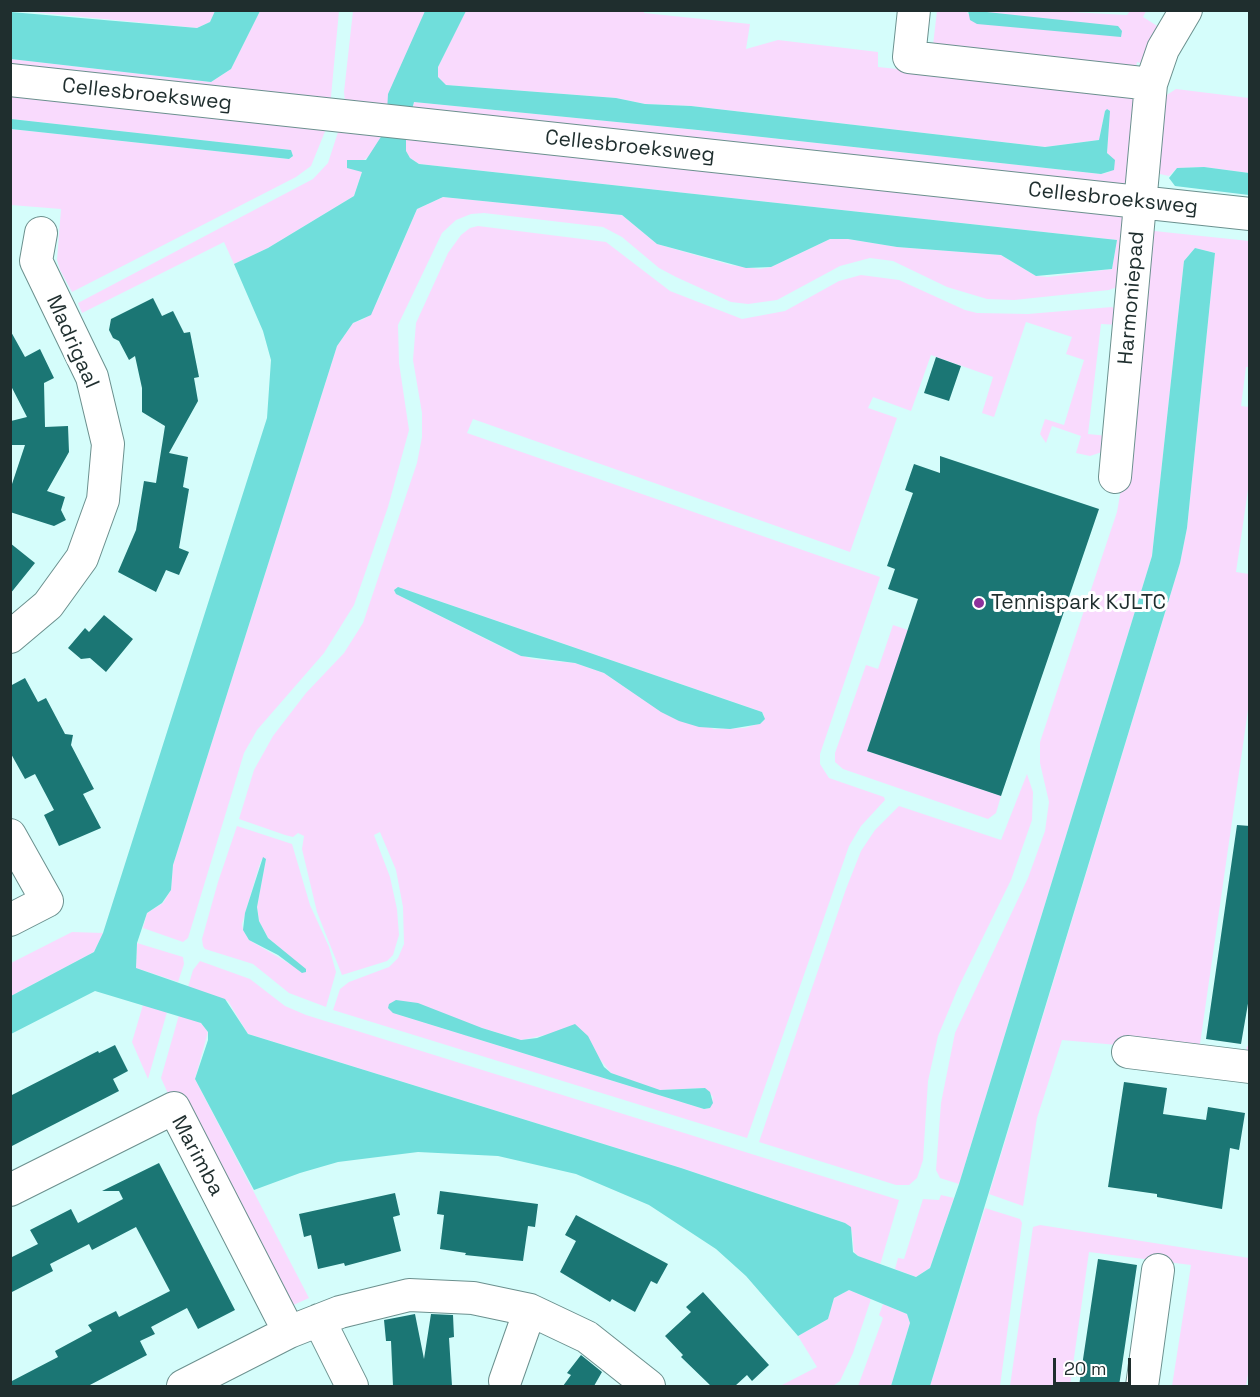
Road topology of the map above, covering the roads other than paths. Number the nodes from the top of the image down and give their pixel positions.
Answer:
1 (914, 10) edge
2 (1186, 10) edge
3 (10, 80) edge
4 (1150, 84) junction
5 (1141, 202) junction
6 (1250, 214) edge
7 (41, 233) dead end
8 (1115, 477) dead end
9 (10, 637) edge
10 (10, 835) edge
11 (10, 920) edge
12 (1128, 1052) dead end
13 (1250, 1067) edge
14 (10, 1190) edge
15 (1158, 1270) dead end
16 (530, 1310) junction
17 (319, 1320) junction
18 (289, 1332) junction
19 (505, 1381) dead end
20 (183, 1386) edge
21 (352, 1386) edge
22 (649, 1386) edge
23 (1142, 1386) edge

1 - 4 street
2 - 4 street, Harmoniepad
3 - 5 street, Cellesbroeksweg
4 - 5 street, Harmoniepad
5 - 6 street, Cellesbroeksweg
5 - 8 street, Harmoniepad
7 - 9 street, Madrigaal
10 - 11 street
12 - 13 street
14 - 18 street, Marimba
15 - 23 street
16 - 17 street
16 - 19 street
16 - 22 street
17 - 18 street
17 - 21 street
18 - 20 street

